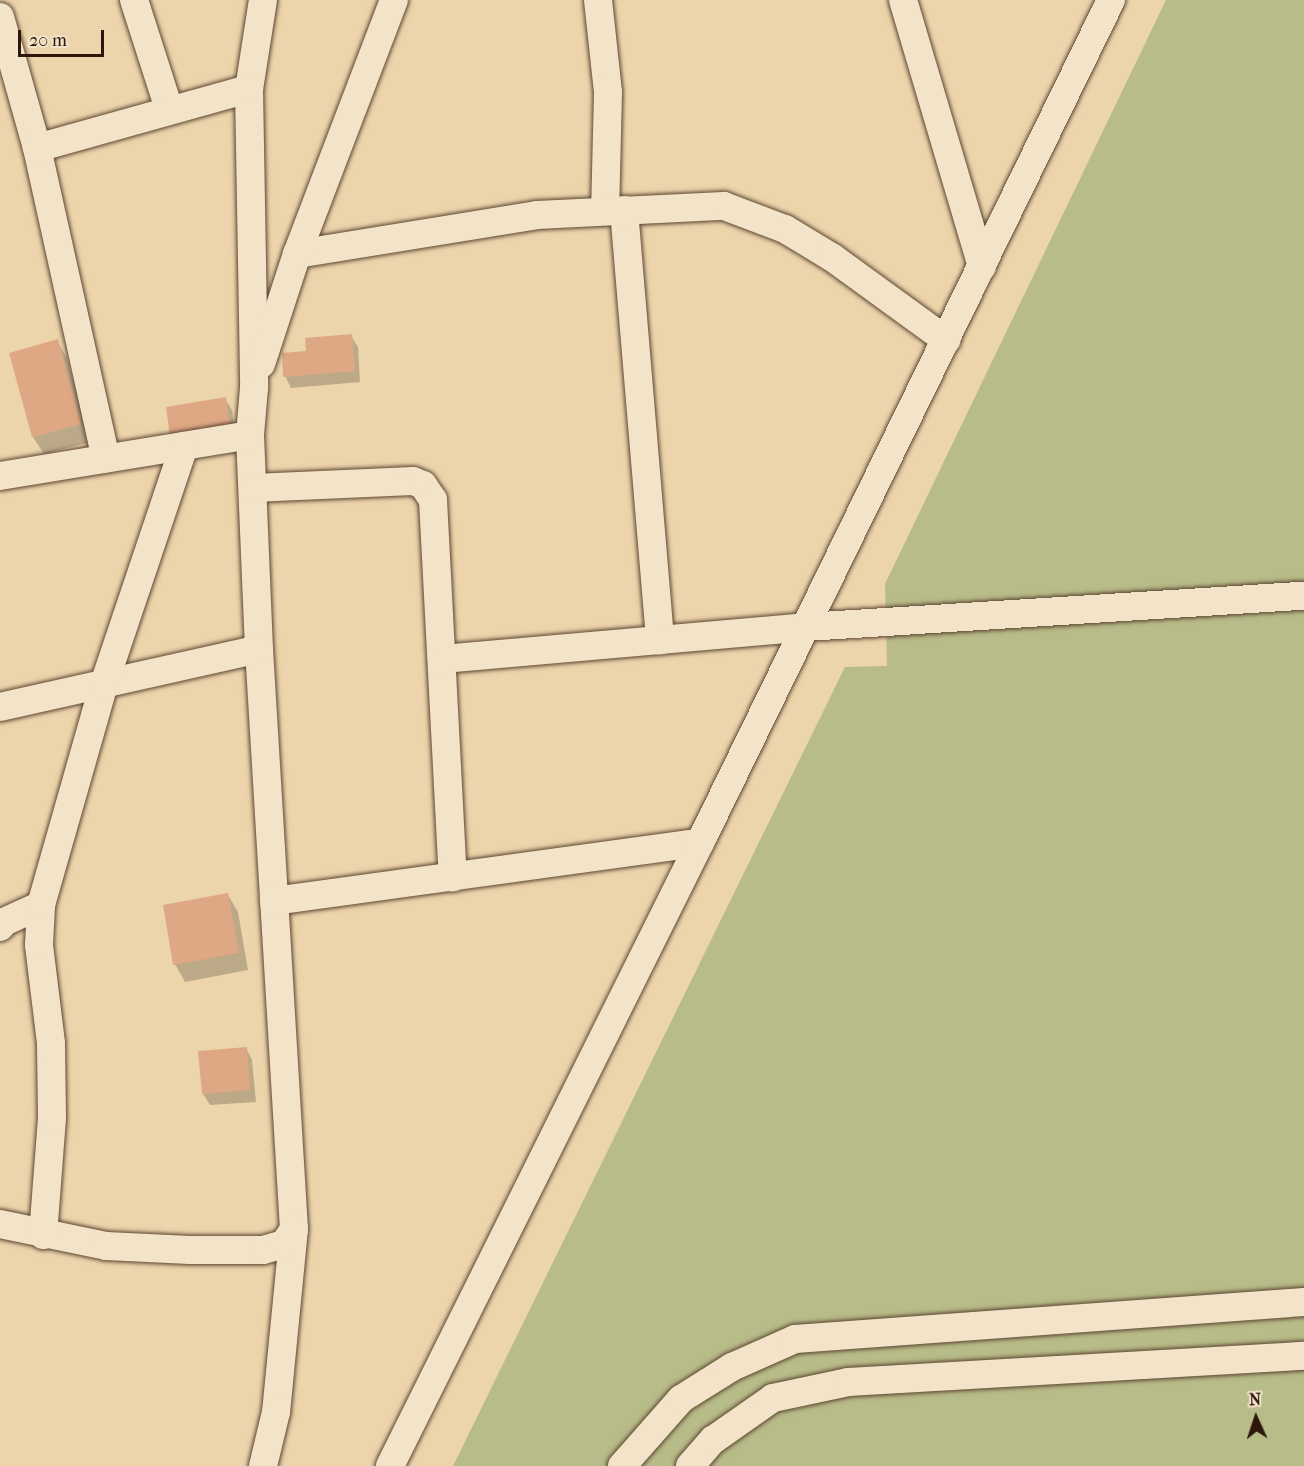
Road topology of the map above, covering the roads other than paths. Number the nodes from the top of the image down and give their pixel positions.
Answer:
1 (134, 0) edge
2 (263, 0) edge
3 (394, 0) edge
4 (598, 0) edge
5 (903, 0) edge
6 (1111, 0) edge
7 (0, 17) edge
8 (249, 89) junction
9 (169, 109) junction
10 (37, 148) junction
11 (614, 211) junction
12 (297, 254) junction
13 (982, 267) junction
14 (946, 340) junction
15 (254, 388) junction
16 (250, 435) junction
17 (184, 446) junction
18 (106, 458) junction
19 (0, 476) edge
20 (253, 488) junction
21 (1304, 596) edge
22 (806, 627) junction
23 (660, 640) junction
24 (259, 649) junction
25 (442, 659) junction
26 (104, 684) junction
27 (0, 707) edge
28 (700, 843) junction
29 (453, 877) junction
30 (274, 901) junction
31 (41, 905) junction
32 (0, 927) edge
33 (0, 1224) edge
34 (294, 1229) junction
35 (43, 1235) junction
36 (1304, 1302) edge
37 (1304, 1356) edge
38 (263, 1466) edge
39 (390, 1466) edge
40 (622, 1466) edge
41 (690, 1466) edge

1 - 9 street
2 - 8 street
3 - 12 street
4 - 11 street
5 - 13 street
6 - 13 street
7 - 10 street
8 - 9 street
8 - 15 street
9 - 10 street
10 - 18 street
11 - 12 street
11 - 14 street
11 - 23 street
12 - 15 street
13 - 14 street
14 - 22 street
15 - 16 street
16 - 17 street
16 - 20 street
17 - 18 street
17 - 26 street
18 - 19 street
20 - 24 street
20 - 25 street
21 - 22 street
22 - 23 street
22 - 28 street
23 - 25 street
24 - 26 street
24 - 30 street
25 - 29 street
26 - 27 street
26 - 31 street
28 - 29 street
28 - 39 street
29 - 30 street
30 - 34 street
31 - 32 street
31 - 35 street
33 - 35 street
34 - 35 street
34 - 38 street
36 - 40 street
37 - 41 street

